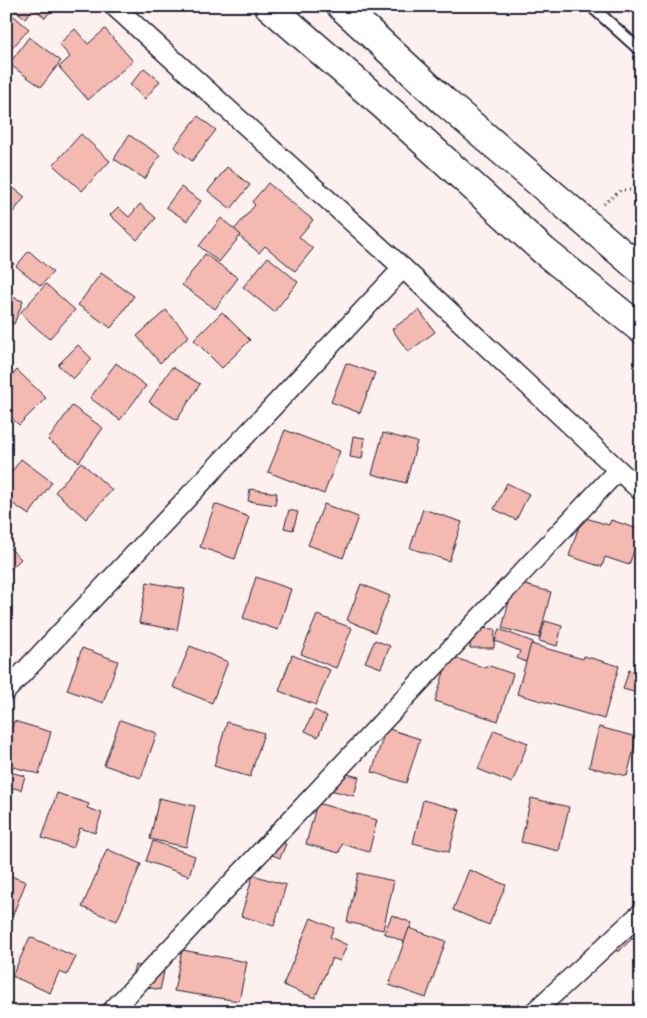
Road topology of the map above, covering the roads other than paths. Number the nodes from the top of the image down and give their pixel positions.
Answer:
1 (114, 6) edge
2 (269, 6) edge
3 (341, 6) edge
4 (591, 6) edge
5 (641, 51) edge
6 (403, 268) junction
7 (641, 270) edge
8 (641, 329) edge
9 (618, 470) junction
10 (641, 491) edge
11 (6, 691) edge
12 (641, 913) edge
13 (110, 1012) edge
14 (534, 1012) edge

1 - 6 street
2 - 8 highway
3 - 7 highway
4 - 5 lane
6 - 9 street
6 - 11 street
9 - 10 street
9 - 13 street
12 - 14 street

